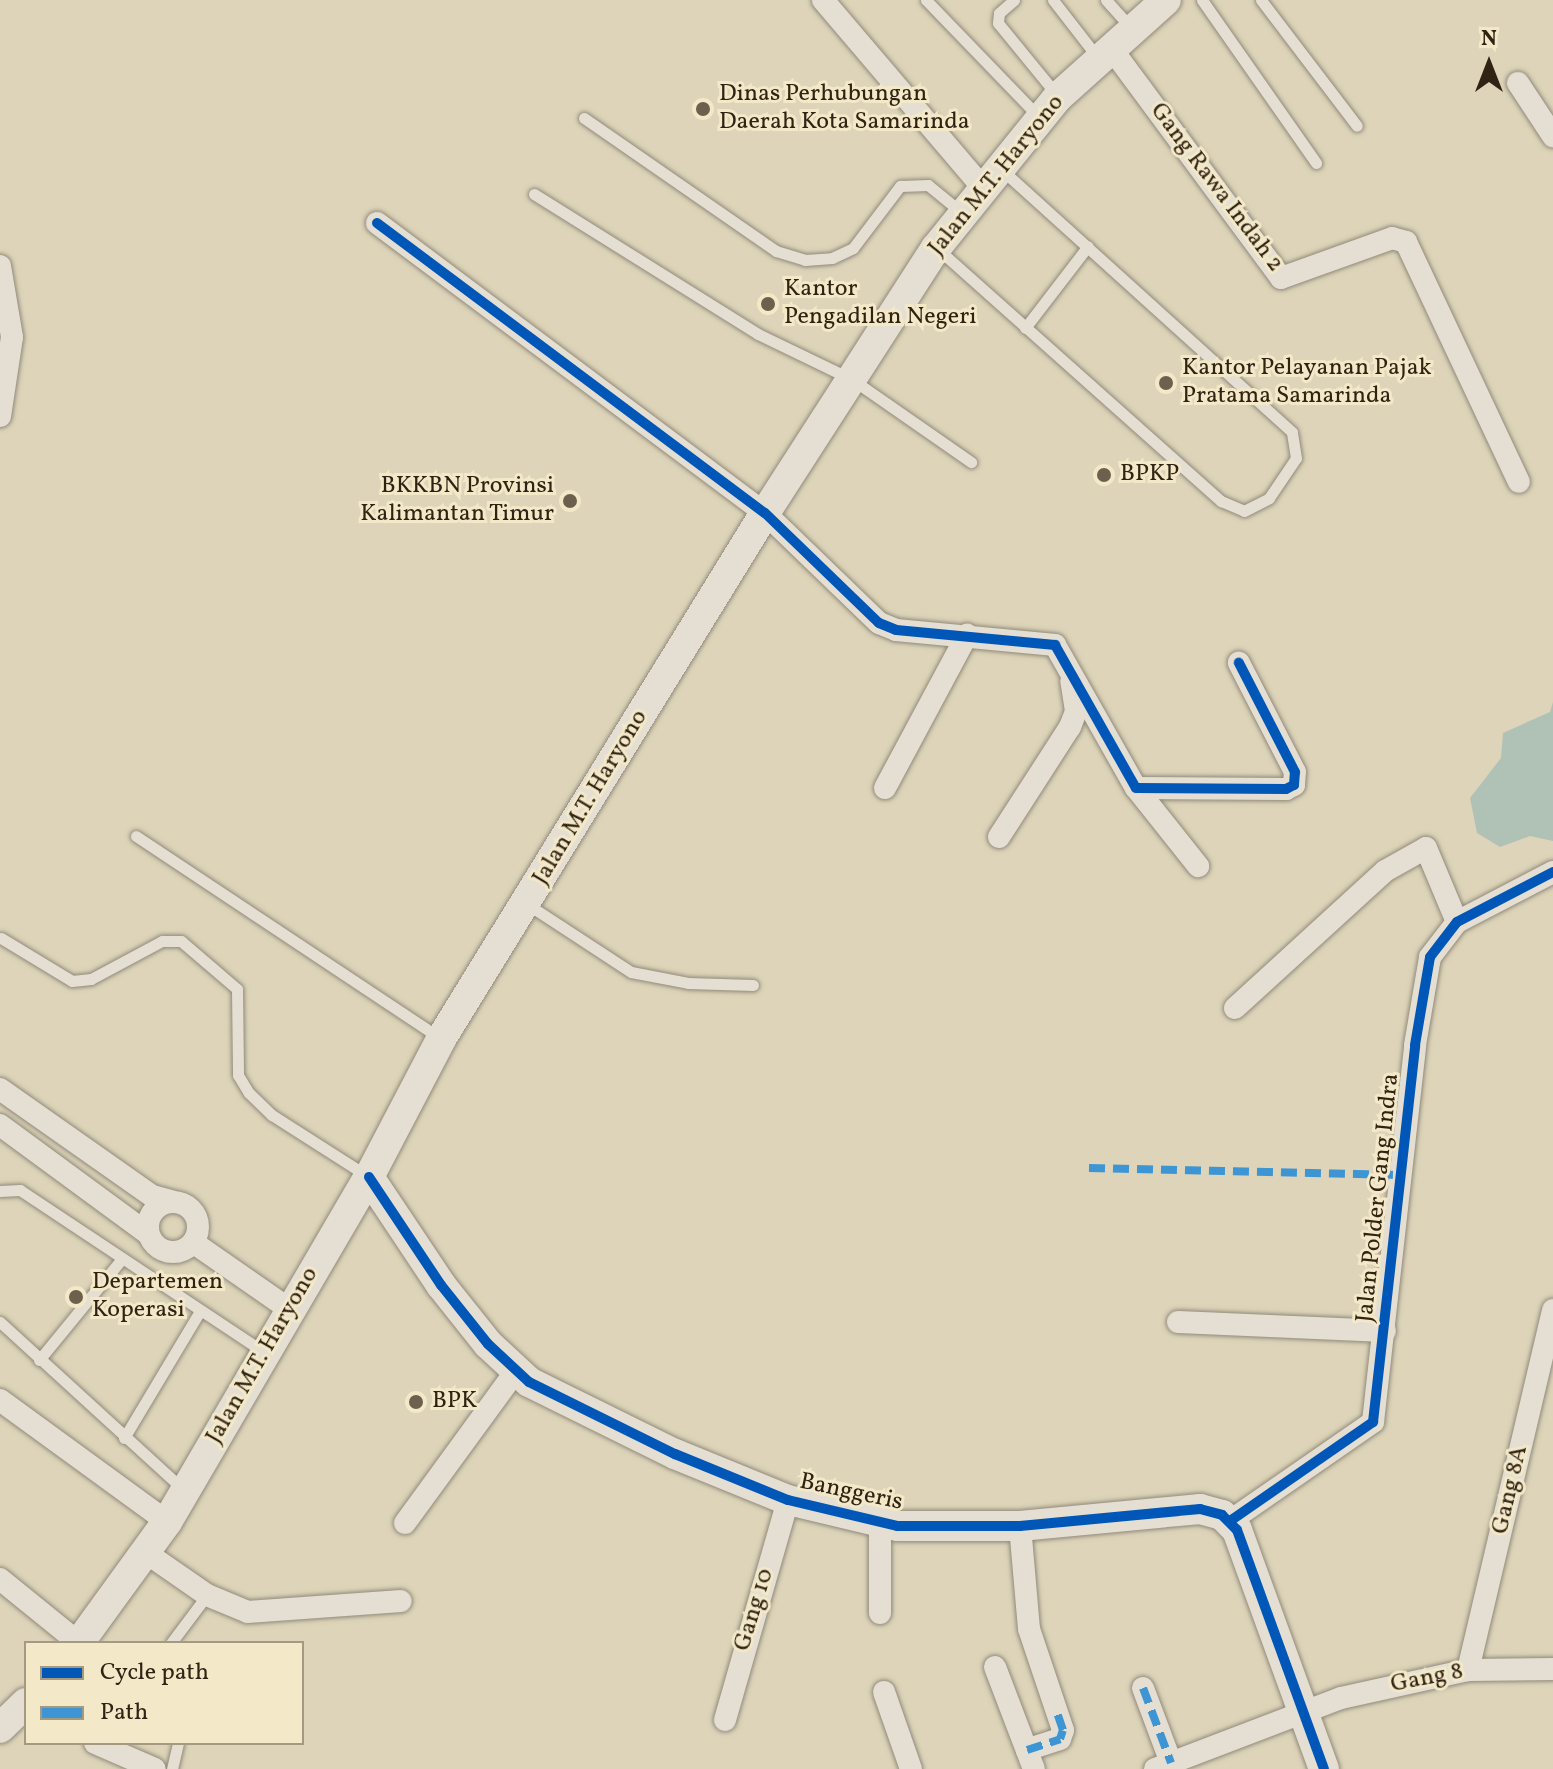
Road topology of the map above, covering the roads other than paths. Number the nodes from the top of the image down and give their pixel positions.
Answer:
1 (823, 0) edge
2 (926, 0) edge
3 (1014, 0) edge
4 (1053, 0) edge
5 (1106, 0) edge
6 (1166, 0) edge
7 (1202, 0) edge
8 (1261, 0) edge
9 (1114, 45) junction
10 (1518, 83) dead end
11 (1049, 108) junction
12 (584, 118) dead end
13 (1357, 126) dead end
14 (1553, 136) edge
15 (1316, 163) dead end
16 (992, 180) junction
17 (534, 194) dead end
18 (961, 212) junction
19 (377, 223) dead end
20 (1088, 246) junction
21 (936, 248) junction
22 (0, 266) edge
23 (1025, 328) junction
24 (853, 380) junction
25 (0, 416) edge
26 (971, 462) dead end
27 (1519, 482) dead end
28 (765, 513) junction
29 (967, 635) junction
30 (1066, 657) junction
31 (1239, 663) dead end
32 (885, 788) dead end
33 (1136, 788) junction
34 (136, 836) dead end
35 (999, 837) dead end
36 (1198, 866) dead end
37 (1553, 872) edge
38 (527, 904) junction
39 (1457, 922) junction
40 (1, 938) edge
41 (753, 985) dead end
42 (1235, 1008) dead end
43 (441, 1039) junction
44 (0, 1089) edge
45 (0, 1125) edge
46 (369, 1177) junction
47 (0, 1191) edge
48 (161, 1199) junction
49 (147, 1233) junction
50 (194, 1243) junction
51 (120, 1261) junction
52 (289, 1309) junction
53 (1553, 1310) edge
54 (200, 1311) junction
55 (0, 1322) edge
56 (1178, 1322) dead end
57 (1385, 1331) junction
58 (264, 1352) junction
59 (39, 1360) junction
60 (516, 1371) junction
61 (0, 1400) edge
62 (124, 1438) junction
63 (184, 1490) junction
64 (788, 1500) junction
65 (1230, 1521) junction
66 (167, 1522) junction
67 (405, 1523) dead end
68 (880, 1524) junction
69 (1020, 1526) junction
70 (145, 1552) junction
71 (0, 1579) edge
72 (207, 1595) junction
73 (401, 1601) dead end
74 (880, 1613) dead end
75 (77, 1641) edge
76 (80, 1641) edge
77 (172, 1641) edge
78 (995, 1667) dead end
79 (1553, 1669) edge
80 (1468, 1670) junction
81 (1143, 1688) dead end
82 (884, 1692) dead end
83 (1305, 1713) junction
84 (725, 1720) dead end
85 (100, 1745) edge
86 (178, 1745) edge
87 (1030, 1760) edge
88 (1163, 1766) edge
89 (155, 1769) edge
90 (172, 1769) edge
91 (911, 1769) edge
92 (1324, 1769) edge

1 - 16 street
2 - 11 lane
3 - 11 lane
4 - 9 lane
5 - 9 lane
6 - 9 main road, Jalan M.T. Haryono
7 - 15 lane
8 - 13 lane
9 - 11 main road, Jalan M.T. Haryono
9 - 27 street, Gang Rawa Indah 2
10 - 14 street
11 - 16 main road, Jalan M.T. Haryono
12 - 18 lane
16 - 18 main road, Jalan M.T. Haryono
16 - 20 lane
17 - 24 lane
18 - 21 main road, Jalan M.T. Haryono
19 - 28 street
20 - 23 lane
20 - 23 lane
21 - 23 lane
21 - 24 main road, Jalan M.T. Haryono
22 - 25 street
24 - 26 lane
24 - 28 main road, Jalan M.T. Haryono
28 - 29 street
28 - 38 main road, Jalan M.T. Haryono
29 - 30 street
29 - 32 street
30 - 33 street
30 - 35 street
31 - 33 street
33 - 36 street
34 - 43 lane
37 - 39 street, Jalan Polder Gang Indra
38 - 41 lane
38 - 43 main road, Jalan M.T. Haryono
39 - 42 street
39 - 57 street, Jalan Polder Gang Indra
40 - 46 lane
43 - 46 main road, Jalan M.T. Haryono
44 - 48 street
45 - 49 street
46 - 52 main road, Jalan M.T. Haryono
46 - 60 main road, Banggeris
47 - 51 lane
48 - 49 street
48 - 50 street
49 - 50 street
50 - 52 street
51 - 54 lane
51 - 59 lane
52 - 58 main road, Jalan M.T. Haryono
53 - 80 street, Gang 8A
54 - 58 lane
54 - 62 lane
55 - 59 lane
56 - 57 street
57 - 65 street, Jalan Polder Gang Indra
58 - 63 main road, Jalan M.T. Haryono
59 - 62 lane
60 - 64 main road, Banggeris
60 - 67 street
61 - 66 street
62 - 63 lane
63 - 66 main road, Jalan M.T. Haryono
64 - 68 main road, Banggeris
64 - 84 street, Gang 10
65 - 69 main road, Banggeris
65 - 83 main road
66 - 70 main road, Jalan M.T. Haryono
68 - 69 main road, Banggeris
68 - 74 street
69 - 87 street
70 - 72 street
70 - 76 main road, Jalan M.T. Haryono
71 - 75 street
72 - 73 street
72 - 77 lane
78 - 87 street
79 - 80 street, Gang 8
80 - 83 street, Gang 8
81 - 88 street
82 - 91 street
83 - 88 street, Gang 8
83 - 92 main road
85 - 89 street
86 - 90 lane

